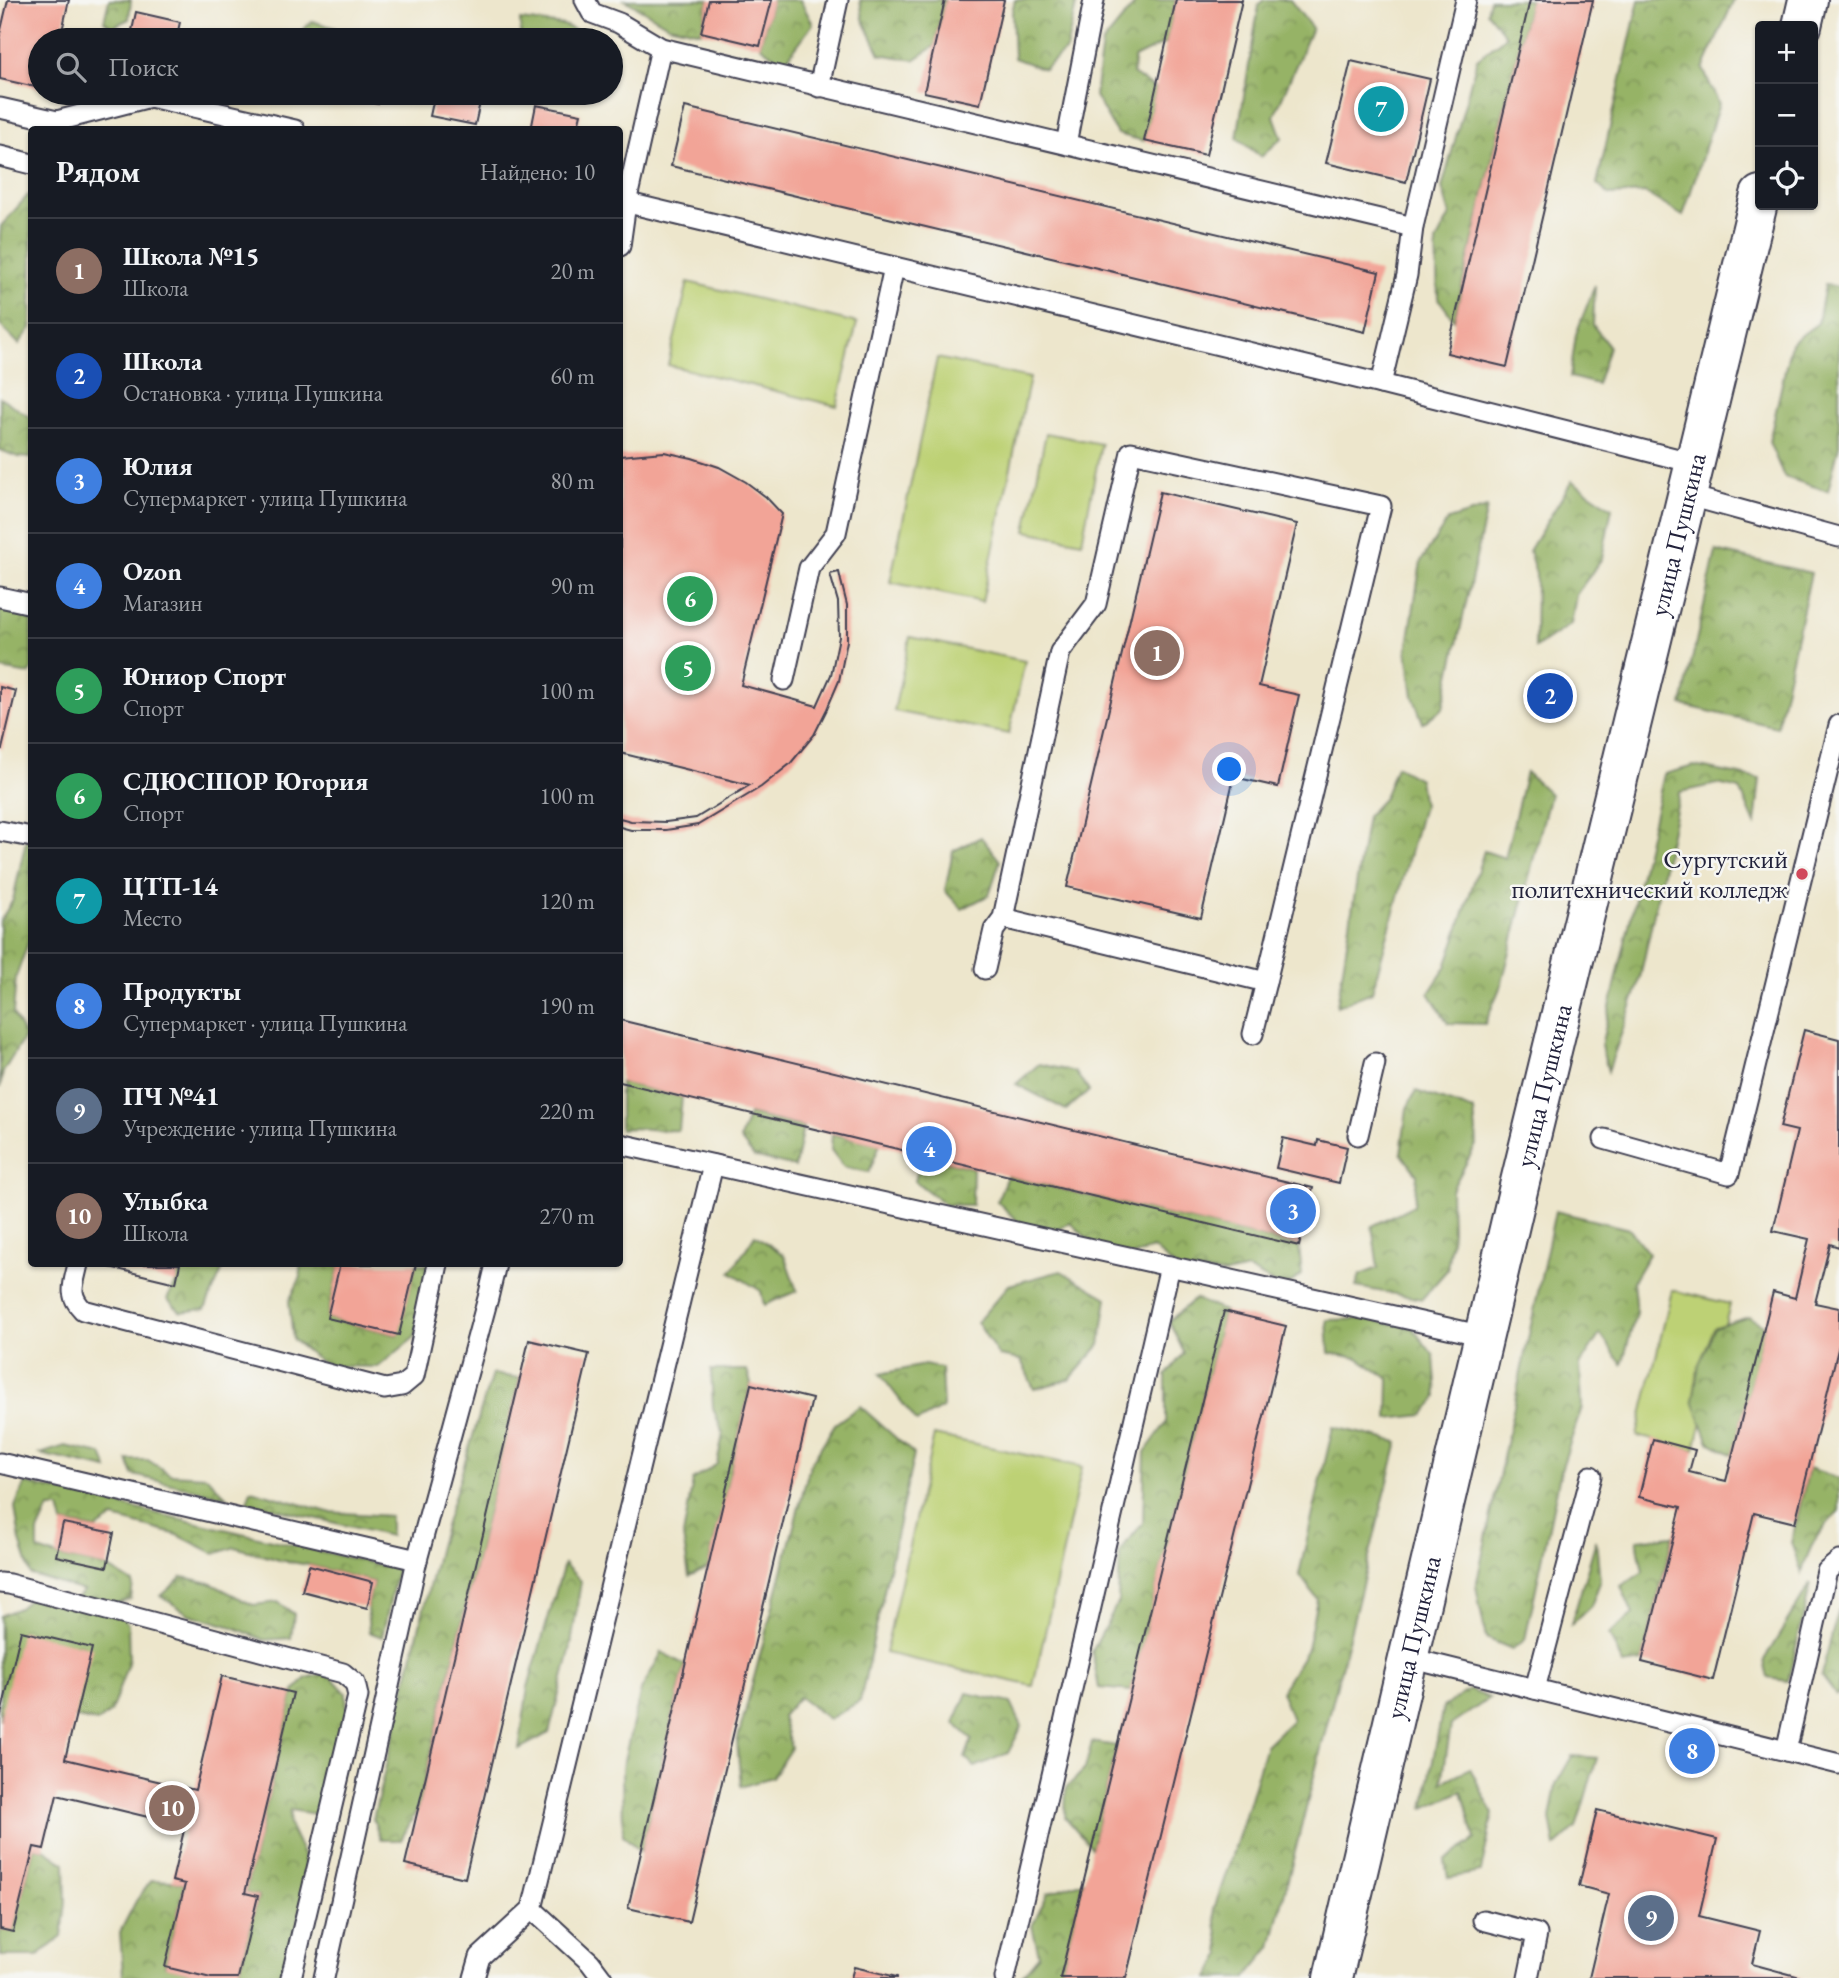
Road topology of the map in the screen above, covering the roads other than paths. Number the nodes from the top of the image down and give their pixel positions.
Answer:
1 (585, 0) edge
2 (838, 0) edge
3 (1094, 0) edge
4 (1466, 0) edge
5 (1808, 0) edge
6 (1803, 21) edge
7 (661, 48) junction
8 (819, 87) junction
9 (119, 105) edge
10 (185, 105) edge
11 (0, 108) edge
12 (277, 126) edge
13 (1066, 144) junction
14 (0, 156) edge
15 (28, 163) edge
16 (623, 202) edge
17 (1756, 210) edge
18 (1413, 227) junction
19 (894, 267) junction
20 (1381, 384) junction
21 (1690, 479) junction
22 (1839, 537) edge
23 (0, 597) edge
24 (28, 603) edge
25 (784, 680) dead end
26 (1839, 725) edge
27 (0, 831) edge
28 (28, 836) edge
29 (1003, 918) junction
30 (985, 969) dead end
31 (1266, 982) junction
32 (1253, 1034) dead end
33 (1375, 1063) dead end
34 (1358, 1135) dead end
35 (1604, 1139) dead end
36 (623, 1145) edge
37 (713, 1165) junction
38 (1171, 1266) junction
39 (77, 1267) edge
40 (437, 1267) edge
41 (495, 1267) edge
42 (1484, 1336) junction
43 (0, 1464) edge
44 (1591, 1476) dead end
45 (417, 1560) junction
46 (1839, 1561) edge
47 (0, 1583) edge
48 (1409, 1658) junction
49 (1535, 1689) junction
50 (1786, 1751) junction
51 (1839, 1764) edge
52 (532, 1909) junction
53 (1483, 1920) dead end
54 (291, 1978) edge
55 (324, 1978) edge
56 (474, 1978) edge
57 (603, 1978) edge
58 (1005, 1978) edge
59 (1333, 1978) edge
60 (1528, 1978) edge

1 - 7 lane
2 - 8 lane
3 - 13 lane
4 - 18 lane
5 - 6 street
7 - 8 lane
7 - 16 lane
8 - 13 lane
9 - 11 lane
10 - 12 lane
13 - 18 lane
14 - 15 lane
16 - 19 lane
17 - 21 street, улица Пушкина
18 - 20 lane
19 - 20 lane
19 - 25 lane
20 - 21 lane
21 - 22 lane
21 - 42 street, улица Пушкина
23 - 24 lane
26 - 35 lane
27 - 28 lane
29 - 30 lane
29 - 31 lane
29 - 31 lane
31 - 32 lane
33 - 34 lane
36 - 37 lane
37 - 38 lane
37 - 52 lane
38 - 42 lane
38 - 58 lane
39 - 40 lane
41 - 45 lane
42 - 48 street, улица Пушкина
43 - 45 lane
44 - 49 lane
45 - 55 lane
46 - 50 lane
47 - 54 lane
48 - 49 lane
48 - 59 street, улица Пушкина
49 - 50 lane
50 - 51 lane
52 - 56 lane
52 - 57 lane
53 - 60 lane

